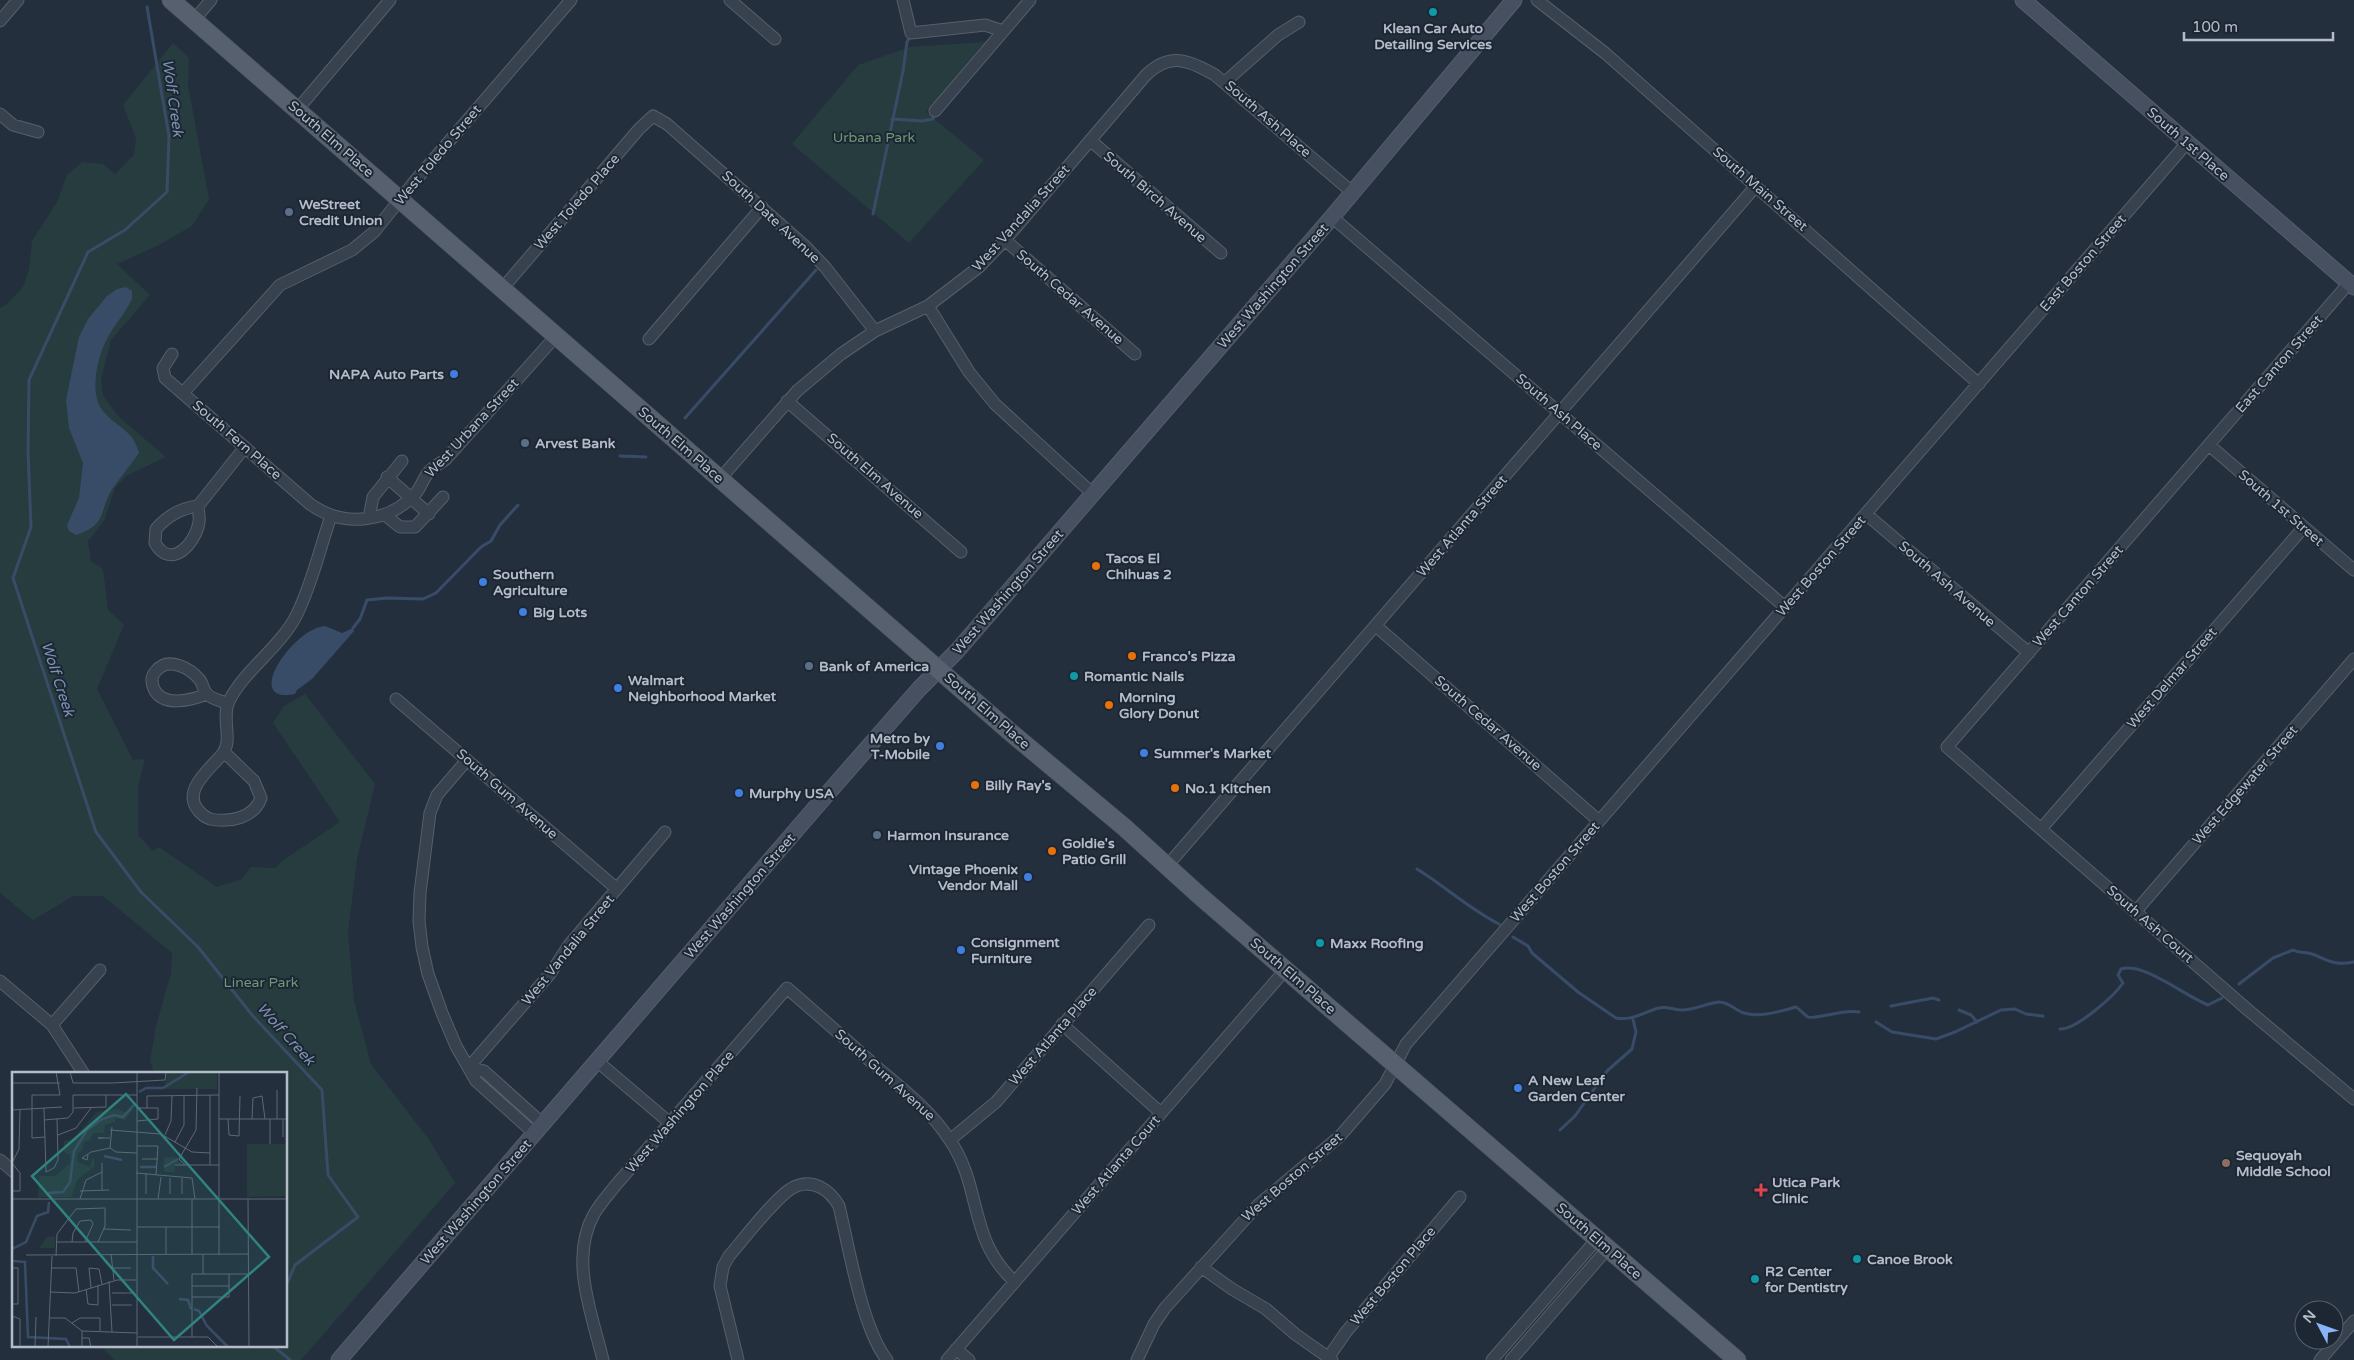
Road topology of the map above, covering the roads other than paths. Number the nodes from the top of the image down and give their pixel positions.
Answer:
1 (19, 0) edge
2 (171, 0) edge
3 (211, 0) edge
4 (390, 0) edge
5 (571, 0) edge
6 (730, 0) edge
7 (903, 0) edge
8 (1030, 0) edge
9 (1514, 0) edge
10 (1537, 0) edge
11 (2023, 0) edge
12 (194, 20) junction
13 (0, 22) edge
14 (1299, 22) dead end
15 (1003, 31) junction
16 (775, 39) dead end
17 (1174, 60) joint
18 (1225, 82) junction
19 (297, 110) junction
20 (935, 111) dead end
21 (0, 114) edge
22 (653, 116) joint
23 (38, 132) dead end
24 (1090, 140) junction
25 (2187, 143) junction
26 (1756, 186) junction
27 (1353, 193) junction
28 (400, 199) junction
29 (762, 206) junction
30 (1332, 217) junction
31 (1005, 240) junction
32 (1220, 253) dead end
33 (2352, 285) edge
34 (502, 289) junction
35 (928, 306) junction
36 (875, 331) junction
37 (556, 336) junction
38 (649, 339) dead end
39 (172, 354) dead end
40 (1135, 354) dead end
41 (1980, 384) junction
42 (183, 393) junction
43 (788, 401) junction
44 (1560, 412) junction
45 (2209, 445) junction
46 (244, 447) junction
47 (402, 460) dead end
48 (387, 477) junction
49 (720, 479) junction
50 (1093, 494) junction
51 (443, 497) dead end
52 (410, 498) junction
53 (198, 506) junction
54 (429, 514) junction
55 (1866, 514) junction
56 (385, 515) junction
57 (331, 516) junction
58 (369, 518) junction
59 (2304, 527) junction
60 (962, 552) dead end
61 (2354, 570) edge
62 (1785, 607) junction
63 (1376, 626) junction
64 (2029, 653) junction
65 (2354, 659) edge
66 (939, 669) junction
67 (207, 694) junction
68 (396, 699) dead end
69 (228, 704) junction
70 (1947, 747) joint
71 (224, 752) junction
72 (467, 760) junction
73 (1599, 821) junction
74 (2041, 829) junction
75 (665, 832) dead end
76 (1167, 866) junction
77 (617, 889) junction
78 (2136, 911) junction
79 (1149, 925) dead end
80 (100, 970) dead end
81 (1286, 970) junction
82 (0, 981) edge
83 (787, 988) joint
84 (1062, 1024) junction
85 (52, 1025) junction
86 (598, 1061) junction
87 (1395, 1064) junction
88 (470, 1067) junction
89 (83, 1072) edge
90 (2354, 1099) edge
91 (1161, 1113) junction
92 (670, 1123) junction
93 (539, 1129) junction
94 (950, 1140) junction
95 (0, 1160) edge
96 (12, 1170) edge
97 (1460, 1197) dead end
98 (1602, 1244) junction
99 (1201, 1267) junction
100 (1015, 1282) junction
101 (2354, 1321) edge
102 (956, 1349) junction
103 (1330, 1359) edge
104 (339, 1360) edge
105 (603, 1360) edge
106 (738, 1360) edge
107 (887, 1360) edge
108 (947, 1360) edge
109 (969, 1360) edge
110 (1137, 1360) edge
111 (1492, 1360) edge
112 (1511, 1360) edge
113 (1737, 1360) edge
114 (2320, 1360) edge

1 - 13 street
2 - 12 main road, South Elm Place
3 - 12 street
4 - 19 street
5 - 28 street, West Toledo Street
6 - 16 street
7 - 15 street
8 - 15 street
9 - 27 main road, West Washington Street
10 - 26 street, South Main Street
11 - 25 main road, South 1st Place
12 - 19 main road, South Elm Place
14 - 18 street
15 - 20 street
17 - 18 street, South Ash Place
17 - 24 street, West Vandalia Street
18 - 27 street, South Ash Place
19 - 28 main road, South Elm Place
21 - 23 street
22 - 29 street, South Date Avenue
22 - 34 street, West Toledo Place
24 - 31 street, West Vandalia Street
24 - 32 street, South Birch Avenue
25 - 33 main road, South 1st Place
25 - 41 street, East Boston Street
26 - 41 street, South Main Street
26 - 44 street, West Atlanta Street
27 - 30 main road, West Washington Street
28 - 34 main road, South Elm Place
28 - 42 street, West Toledo Street
29 - 36 street, South Date Avenue
29 - 38 street
30 - 44 street, South Ash Place
30 - 50 main road, West Washington Street
31 - 35 street, West Vandalia Street
31 - 40 street, South Cedar Avenue
33 - 45 street, East Canton Street
34 - 37 main road, South Elm Place
35 - 36 street, West Vandalia Street
35 - 50 street
36 - 43 street, West Vandalia Street
37 - 49 main road, South Elm Place
37 - 52 street, West Urbana Street
39 - 42 street, South Fern Place
41 - 55 street, West Boston Street
42 - 46 street, South Fern Place
43 - 49 street, West Vandalia Street
43 - 60 street, South Elm Avenue
44 - 62 street, South Ash Place
44 - 63 street, West Atlanta Street
45 - 59 street, South 1st Street
45 - 64 street, West Canton Street
46 - 53 street
46 - 57 street, South Fern Place
47 - 48 street
48 - 52 street
48 - 58 street
49 - 66 main road, South Elm Place
50 - 66 main road, West Washington Street
51 - 54 street, West Urbana Street
52 - 54 street
52 - 56 street, West Urbana Street
53 - 53 street
54 - 56 street, West Urbana Street
55 - 62 street, West Boston Street
55 - 64 street, South Ash Avenue
56 - 58 street, West Urbana Street
57 - 58 street, West Urbana Street
57 - 69 street
59 - 61 street, South 1st Street
59 - 74 street, West Delmar Street
62 - 73 street, West Boston Street
63 - 73 street, South Cedar Avenue
63 - 76 street, West Atlanta Street
64 - 70 street, West Canton Street
65 - 78 street, West Edgewater Street
66 - 76 main road, South Elm Place
66 - 86 main road, West Washington Street
67 - 67 street
67 - 69 street
68 - 72 street, South Gum Avenue
69 - 71 street
70 - 74 street, South Ash Court
71 - 71 street
72 - 77 street, South Gum Avenue
72 - 88 street
73 - 87 street, West Boston Street
74 - 78 street, South Ash Court
75 - 77 street, West Vandalia Street
76 - 81 main road, South Elm Place
77 - 88 street, West Vandalia Street
78 - 90 street, South Ash Court
79 - 84 street, West Atlanta Place
80 - 85 street
81 - 87 main road, South Elm Place
81 - 91 street, West Atlanta Court
82 - 85 street
83 - 92 street, West Washington Place
83 - 94 street, South Gum Avenue
84 - 91 street
84 - 94 street, West Atlanta Place
85 - 89 street
86 - 92 street
86 - 93 main road, West Washington Street
87 - 98 main road, South Elm Place
87 - 99 street, West Boston Street
88 - 93 street
91 - 100 street, West Atlanta Court
92 - 105 street, West Washington Place
93 - 104 main road, West Washington Street
94 - 100 street, South Gum Avenue
95 - 96 street
97 - 103 street, West Boston Place
98 - 111 street
98 - 112 street
98 - 113 main road, South Elm Place
99 - 103 street
99 - 110 street, West Boston Street
100 - 102 street, West Atlanta Court
101 - 114 street
102 - 108 street, West Atlanta Court
102 - 109 street
106 - 107 street

